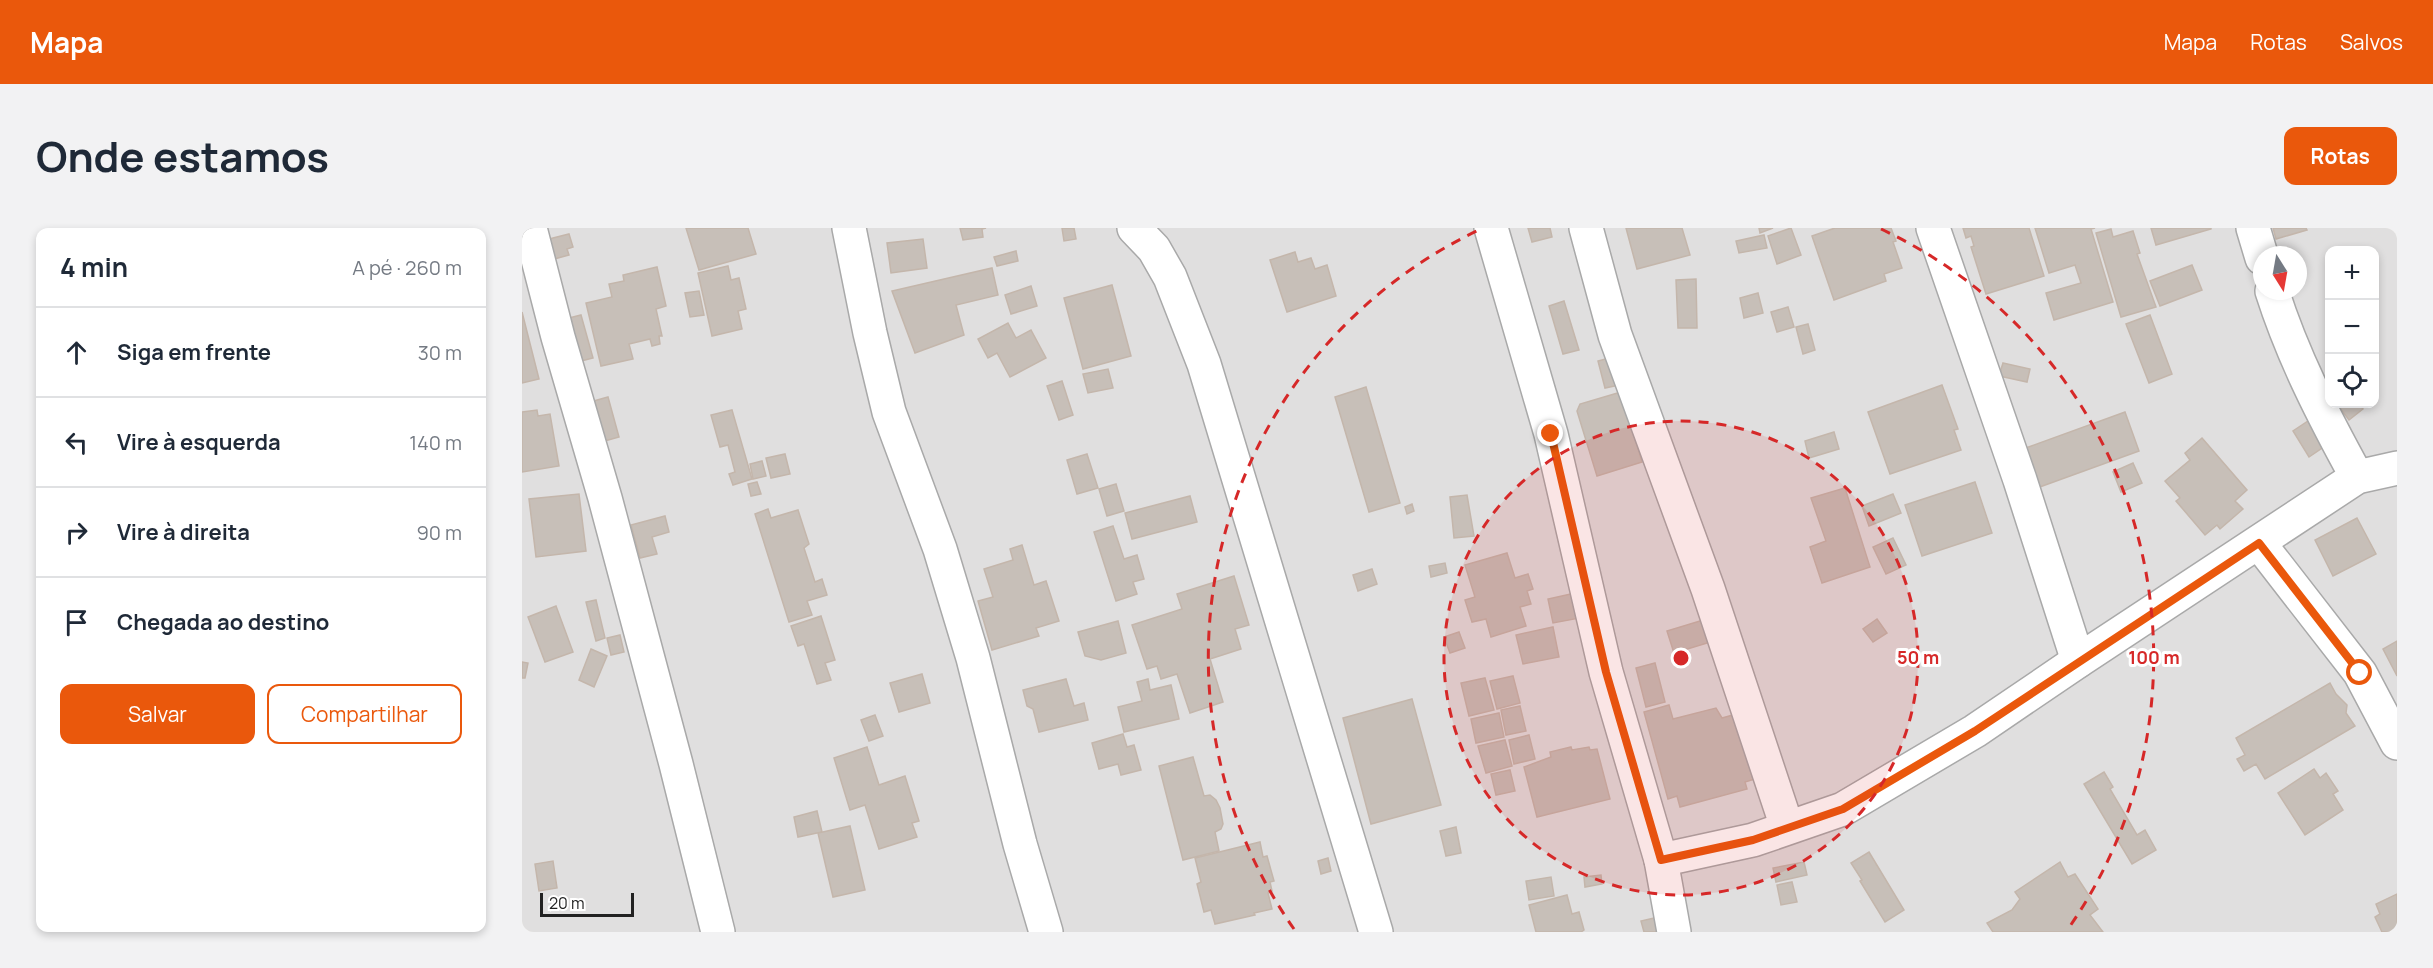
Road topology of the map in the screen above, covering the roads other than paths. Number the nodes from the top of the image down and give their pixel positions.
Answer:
1 (530, 228) edge
2 (849, 228) edge
3 (1134, 228) edge
4 (1491, 228) edge
5 (1586, 228) edge
6 (1933, 228) edge
7 (2253, 228) edge
8 (2258, 246) edge
9 (2275, 300) edge
10 (2397, 468) edge
11 (2357, 477) junction
12 (2259, 543) junction
13 (2078, 661) junction
14 (2397, 743) edge
15 (1786, 827) junction
16 (1661, 860) junction
17 (718, 932) edge
18 (1046, 932) edge
19 (1376, 932) edge
20 (1674, 932) edge

1 - 17 street
2 - 18 street
3 - 19 street
4 - 16 street
5 - 15 street
6 - 13 street
7 - 8 street
9 - 11 street
10 - 11 street
11 - 12 street
12 - 13 street
12 - 14 street
13 - 15 street
15 - 16 street
16 - 20 street

